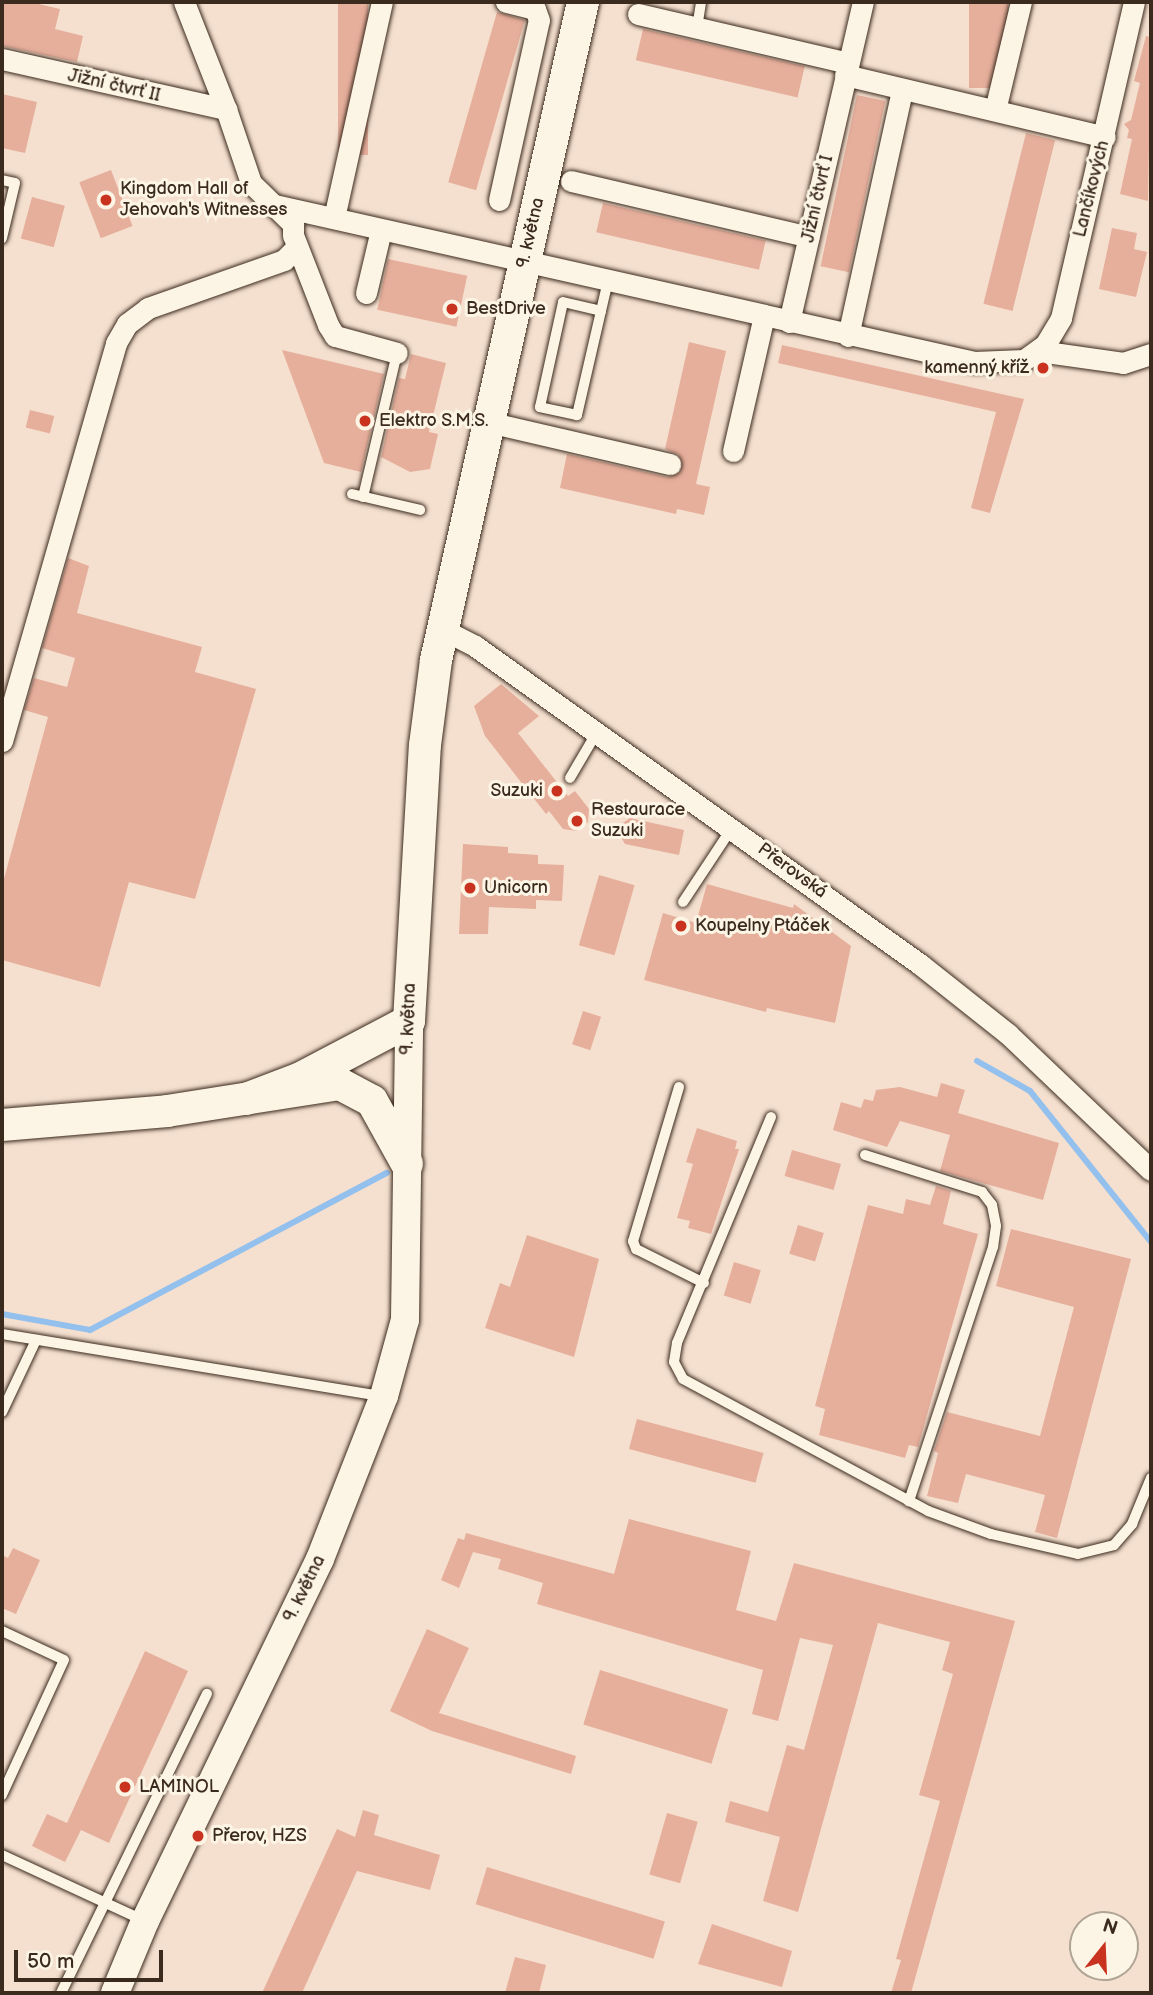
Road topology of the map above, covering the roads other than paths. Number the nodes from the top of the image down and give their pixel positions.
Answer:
1 (184, 2) edge
2 (382, 2) edge
3 (506, 2) edge
4 (583, 2) edge
5 (701, 2) edge
6 (863, 2) edge
7 (1021, 2) edge
8 (1134, 2) edge
9 (638, 14) dead end
10 (697, 28) junction
11 (2, 59) edge
12 (846, 69) junction
13 (902, 90) junction
14 (226, 109) junction
15 (995, 110) junction
16 (1105, 137) junction
17 (2, 180) edge
18 (571, 181) dead end
19 (499, 200) dead end
20 (270, 204) junction
21 (334, 218) junction
22 (381, 230) junction
23 (809, 237) junction
24 (2, 238) edge
25 (298, 247) junction
26 (524, 261) junction
27 (608, 281) junction
28 (366, 293) dead end
29 (601, 311) junction
30 (764, 316) junction
31 (789, 322) junction
32 (848, 335) junction
33 (397, 354) joint
34 (1151, 354) edge
35 (1031, 356) junction
36 (488, 422) junction
37 (733, 451) dead end
38 (670, 464) dead end
39 (420, 510) dead end
40 (442, 629) junction
41 (597, 732) junction
42 (2, 741) edge
43 (570, 778) dead end
44 (732, 828) junction
45 (683, 902) dead end
46 (408, 1021) junction
47 (679, 1087) dead end
48 (246, 1099) junction
49 (771, 1117) dead end
50 (2, 1125) edge
51 (865, 1155) dead end
52 (407, 1164) junction
53 (1151, 1170) edge
54 (704, 1283) junction
55 (2, 1334) edge
56 (36, 1340) junction
57 (384, 1396) junction
58 (2, 1412) edge
59 (1151, 1478) edge
60 (909, 1501) junction
61 (2, 1631) edge
62 (207, 1694) dead end
63 (2, 1796) edge
64 (2, 1855) edge
65 (104, 1904) junction
66 (145, 1921) junction
67 (61, 1993) edge
68 (115, 1993) edge

1 - 14 street
2 - 21 street
3 - 19 street
4 - 26 main road, 9. května
5 - 10 lane
6 - 12 street, Jižní čtvrť I
7 - 15 street
8 - 16 street, Lančíkových
9 - 10 street
10 - 12 street
11 - 14 street, Jižní čtvrť II
12 - 13 street
12 - 23 street, Jižní čtvrť I
13 - 15 street
13 - 32 street
14 - 20 street
15 - 16 street
16 - 35 street, Lančíkových
17 - 24 lane
18 - 23 street
20 - 21 street
20 - 25 street
21 - 22 street
22 - 26 street
22 - 28 street
23 - 31 street, Jižní čtvrť I
25 - 33 street
25 - 42 street
26 - 27 street
26 - 36 main road, 9. května
27 - 29 lane
27 - 30 street
29 - 29 lane
30 - 31 street
30 - 37 street
31 - 32 street
32 - 35 street
33 - 39 lane
34 - 35 street
36 - 38 street
36 - 40 main road, 9. května
40 - 41 street, Přerovská
40 - 46 main road, 9. května
41 - 43 lane
41 - 44 street, Přerovská
44 - 45 lane
44 - 53 street, Přerovská
46 - 48 main road
46 - 52 street, 9. května
47 - 54 lane
48 - 50 main road
48 - 52 main road
49 - 54 lane
51 - 60 lane
52 - 57 street, 9. května
54 - 60 lane
55 - 56 lane
56 - 57 lane
56 - 58 lane
57 - 66 street, 9. května
59 - 60 lane
61 - 63 lane
62 - 65 lane
64 - 65 lane
65 - 66 lane
65 - 67 lane
66 - 68 street, 9. května

